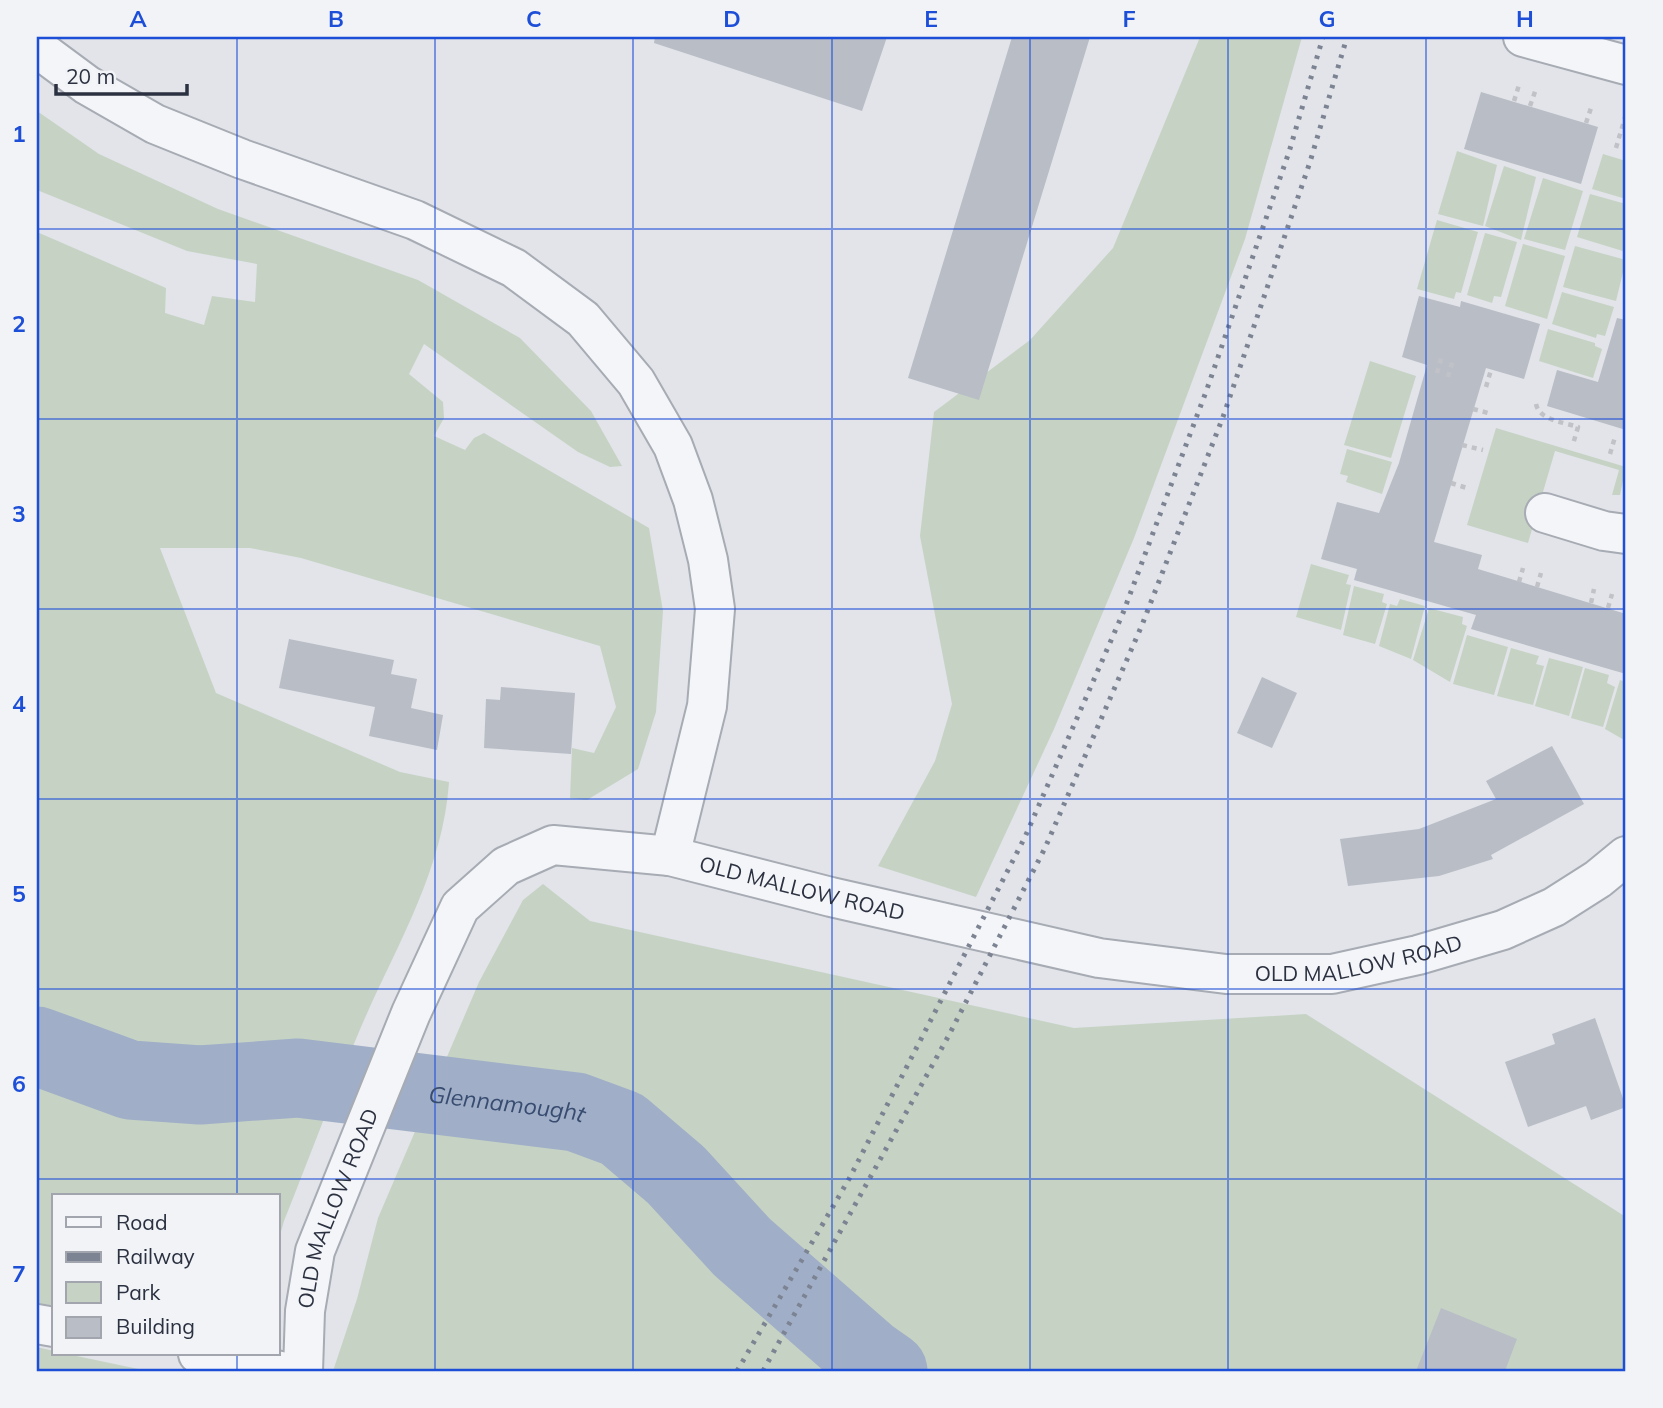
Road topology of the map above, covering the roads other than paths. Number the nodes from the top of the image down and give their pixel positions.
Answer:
1 (1523, 37) edge
2 (37, 48) edge
3 (1626, 65) edge
4 (1545, 513) dead end
5 (1626, 534) edge
6 (670, 856) junction
7 (1626, 856) edge
8 (208, 1356) edge
9 (281, 1371) edge
10 (303, 1371) edge

1 - 3 street
2 - 6 street
4 - 5 street
6 - 7 street, OLD MALLOW ROAD
6 - 10 street, OLD MALLOW ROAD
8 - 9 street

